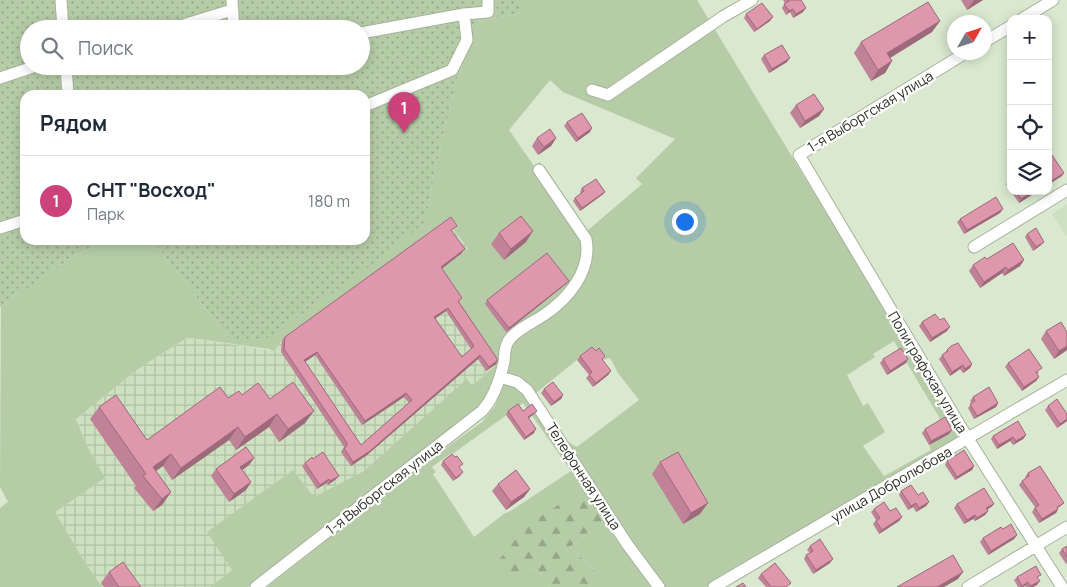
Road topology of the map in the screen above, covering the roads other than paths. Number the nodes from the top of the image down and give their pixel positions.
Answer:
1 (61, 0) edge
2 (488, 0) edge
3 (752, 0) edge
4 (1053, 0) edge
5 (232, 5) edge
6 (464, 14) junction
7 (1029, 15) edge
8 (62, 20) edge
9 (193, 20) edge
10 (233, 20) edge
11 (1007, 28) edge
12 (370, 31) edge
13 (992, 37) edge
14 (954, 60) edge
15 (20, 71) edge
16 (67, 75) edge
17 (0, 78) edge
18 (68, 90) edge
19 (592, 90) dead end
20 (370, 104) edge
21 (799, 155) joint
22 (539, 170) dead end
23 (1067, 190) edge
24 (20, 222) edge
25 (0, 228) edge
26 (974, 246) dead end
27 (500, 377) junction
28 (1067, 380) edge
29 (968, 439) junction
30 (1067, 528) edge
31 (1036, 546) junction
32 (256, 587) edge
33 (659, 587) edge
34 (714, 587) edge
35 (968, 587) edge
36 (1062, 587) edge

1 - 8 street
2 - 6 street
3 - 19 street
4 - 7 street
5 - 9 street
5 - 10 street
6 - 12 street
6 - 20 street
11 - 13 street
14 - 21 street, 1-я Выборгская улица
15 - 17 street
16 - 18 street
21 - 29 street, Полиграфская улица
22 - 27 street, 1-я Выборгская улица
23 - 26 street
24 - 25 street
27 - 32 street, 1-я Выборгская улица
27 - 33 street, Телефонная улица
28 - 29 street, улица Добролюбова
29 - 31 street, Полиграфская улица
29 - 34 street, улица Добролюбова
30 - 31 street
31 - 35 street
31 - 36 street, Полиграфская улица

